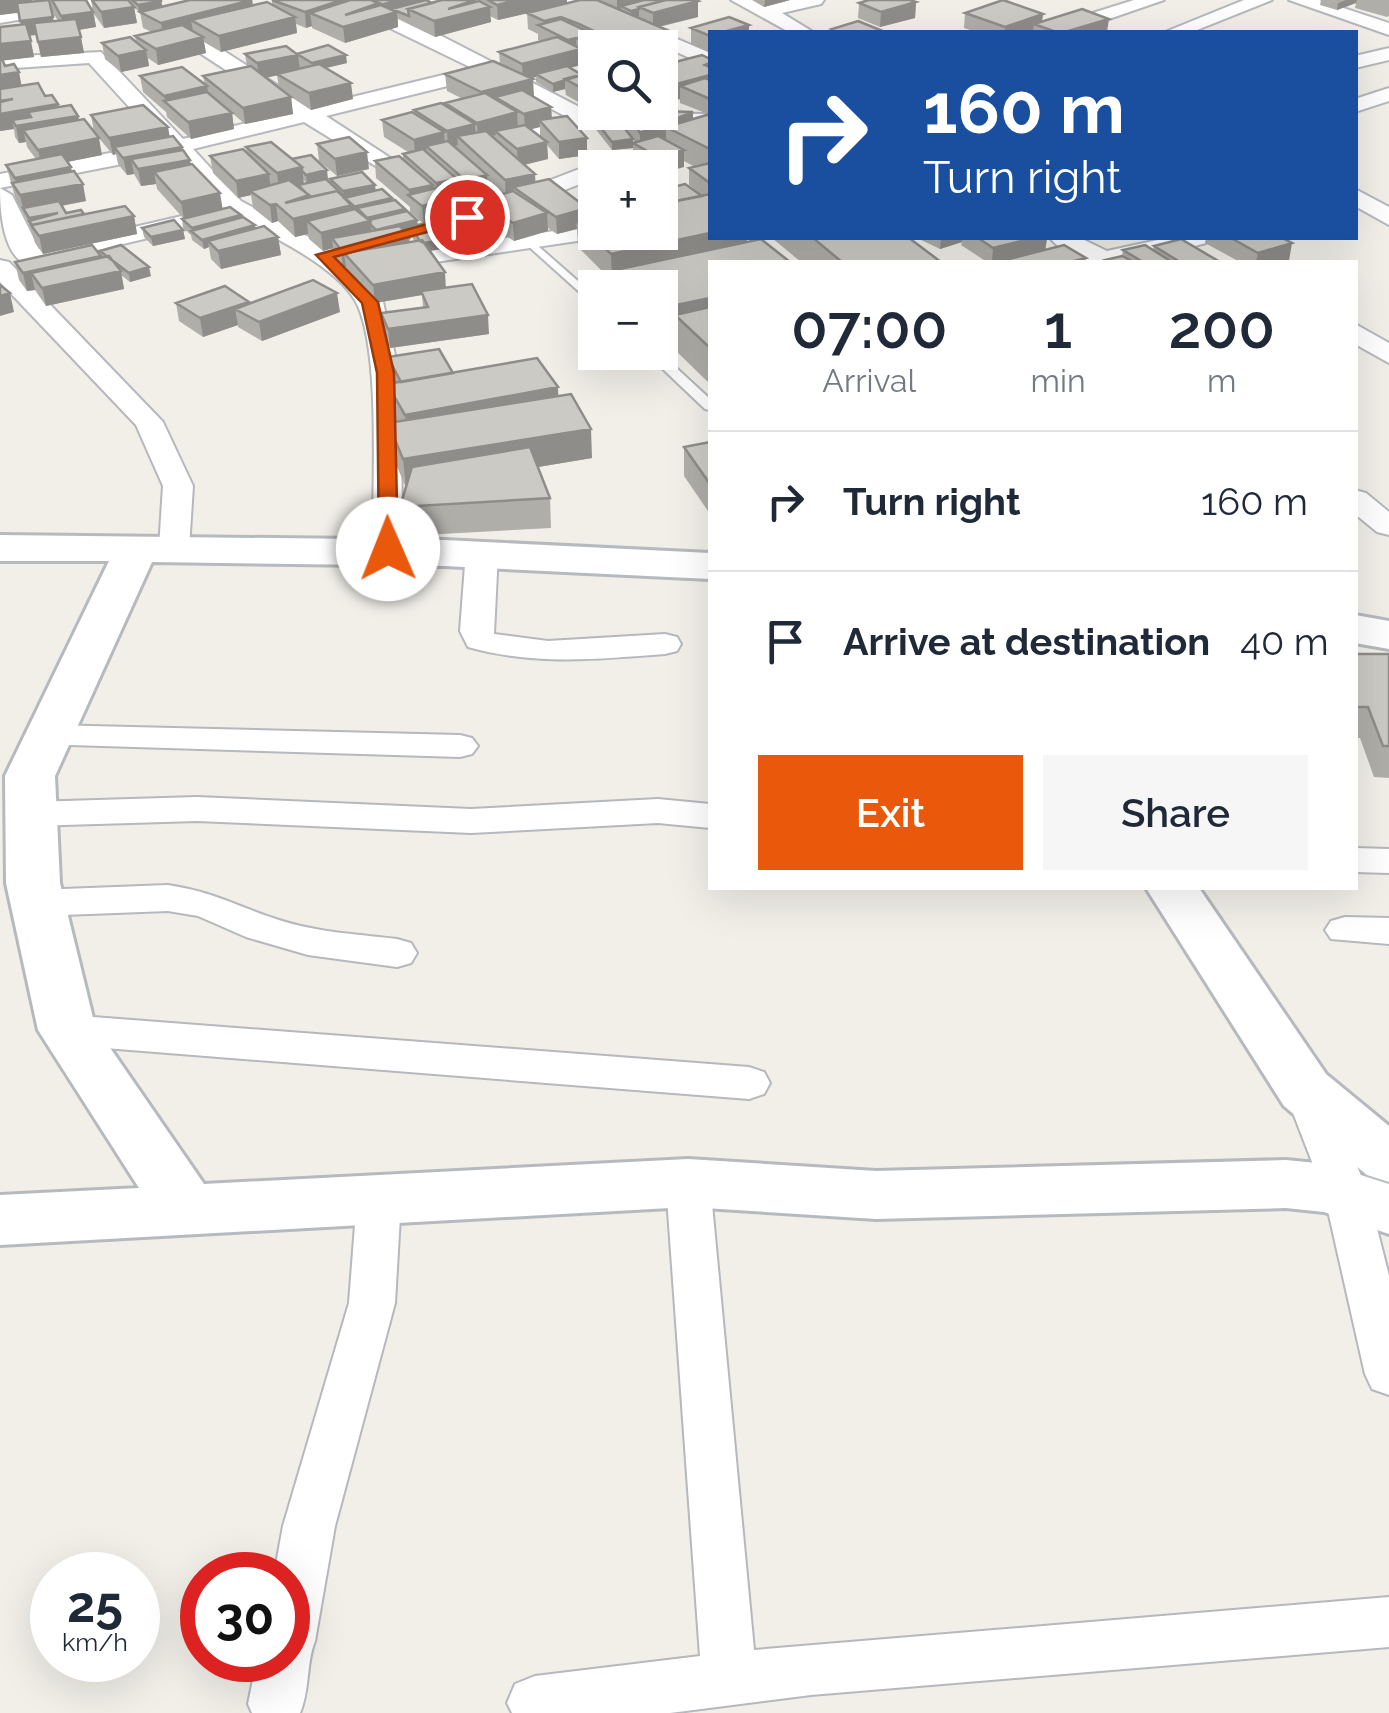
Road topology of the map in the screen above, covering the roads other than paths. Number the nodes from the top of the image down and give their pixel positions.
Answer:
1 (102, 0) edge
2 (342, 0) edge
3 (570, 0) edge
4 (740, 0) edge
5 (814, 0) edge
6 (1154, 0) edge
7 (1262, 0) edge
8 (1300, 0) edge
9 (764, 12) junction
10 (0, 18) edge
11 (1389, 28) edge
12 (799, 30) edge
13 (1058, 30) edge
14 (1180, 30) edge
15 (112, 52) junction
16 (1389, 54) edge
17 (708, 61) edge
18 (1358, 61) edge
19 (0, 64) edge
20 (492, 68) junction
21 (1389, 94) edge
22 (1358, 105) edge
23 (578, 114) edge
24 (308, 115) junction
25 (578, 121) edge
26 (678, 123) edge
27 (708, 124) edge
28 (708, 125) edge
29 (674, 141) edge
30 (180, 146) junction
31 (456, 149) edge
32 (348, 176) edge
33 (578, 177) edge
34 (0, 181) edge
35 (0, 194) edge
36 (271, 196) edge
37 (1358, 199) edge
38 (236, 207) junction
39 (484, 212) edge
40 (1389, 218) edge
41 (578, 235) edge
42 (396, 236) edge
43 (1066, 240) edge
44 (1187, 240) edge
45 (530, 242) junction
46 (31, 259) junction
47 (332, 262) junction
48 (0, 264) edge
49 (578, 286) edge
50 (1358, 334) edge
51 (1389, 355) edge
52 (670, 370) edge
53 (708, 404) edge
54 (1358, 501) edge
55 (1389, 526) edge
56 (1358, 530) edge
57 (0, 548) edge
58 (155, 548) junction
59 (388, 549) junction
60 (482, 552) junction
61 (708, 566) edge
62 (1358, 630) edge
63 (1389, 635) edge
64 (665, 644) dead end
65 (460, 746) dead end
66 (27, 783) edge
67 (708, 816) edge
68 (1358, 860) edge
69 (1389, 861) edge
70 (1173, 890) edge
71 (37, 903) junction
72 (1345, 930) dead end
73 (1389, 931) edge
74 (397, 953) dead end
75 (68, 1030) junction
76 (749, 1083) dead end
77 (1373, 1176) edge
78 (688, 1183) junction
79 (379, 1200) junction
80 (186, 1209) junction
81 (0, 1220) edge
82 (1389, 1374) edge
83 (305, 1552) edge
84 (1389, 1622) edge
85 (730, 1679) junction
86 (535, 1703) dead end

1 - 10 street
2 - 20 street
3 - 17 street
4 - 9 street
5 - 9 street
6 - 13 street
7 - 14 street
8 - 11 street
9 - 12 street
15 - 19 street
15 - 24 street
15 - 30 street
16 - 18 street
20 - 23 street
20 - 24 street
21 - 22 street
24 - 30 street
24 - 32 street
25 - 31 street
26 - 27 street
28 - 29 street
30 - 34 street
30 - 38 street
33 - 39 street
35 - 46 street
36 - 38 street
37 - 40 street
38 - 46 street
38 - 47 street
41 - 45 street
42 - 47 street
43 - 44 street
45 - 47 street
45 - 49 lane
46 - 48 street
47 - 59 street
48 - 58 street
50 - 51 street
52 - 53 lane
54 - 55 street
55 - 56 street
57 - 58 street
58 - 59 street
58 - 66 street
59 - 60 street
60 - 61 street
60 - 64 street
62 - 63 street
65 - 66 street
66 - 67 street
66 - 71 street
68 - 69 street
70 - 77 street
71 - 74 street
71 - 75 street
72 - 73 street
75 - 76 street
75 - 80 street
77 - 78 street
77 - 82 street
78 - 79 street
78 - 85 street
79 - 80 street
79 - 83 street
80 - 81 street
84 - 85 street
85 - 86 street

